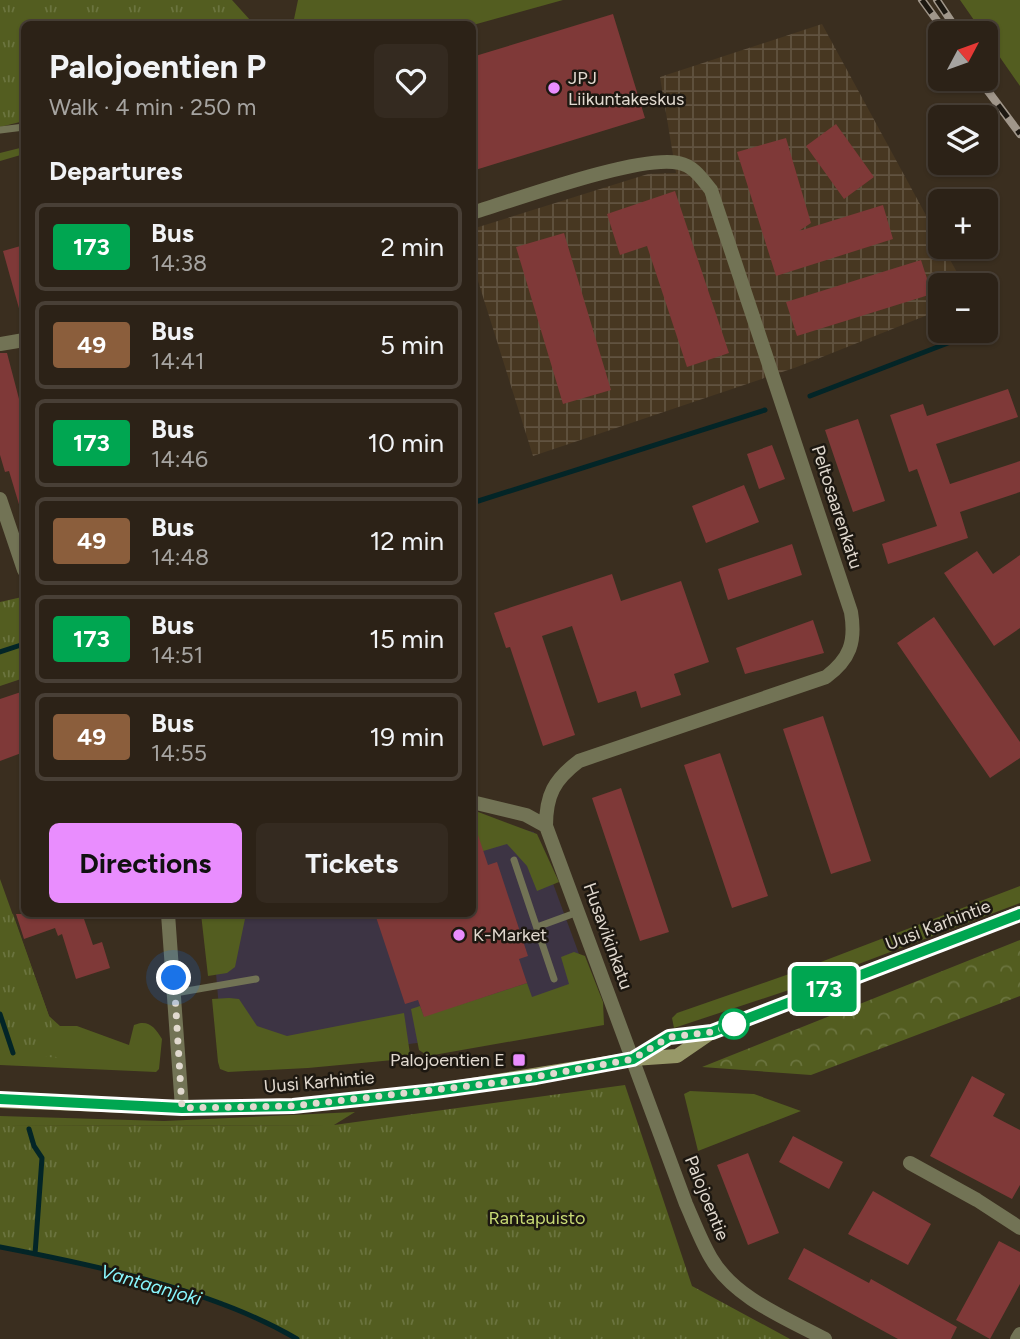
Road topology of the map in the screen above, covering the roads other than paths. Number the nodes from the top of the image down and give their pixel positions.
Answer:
1 (21, 127) edge
2 (0, 130) edge
3 (476, 212) edge
4 (21, 340) edge
5 (0, 344) edge
6 (0, 499) edge
7 (21, 561) edge
8 (476, 803) edge
9 (547, 826) junction
10 (514, 860) dead end
11 (579, 911) junction
12 (1020, 914) edge
13 (168, 917) edge
14 (537, 927) junction
15 (256, 979) dead end
16 (554, 979) dead end
17 (174, 993) junction
18 (633, 1059) junction
19 (2, 1100) edge
20 (182, 1108) junction
21 (910, 1163) dead end
22 (1020, 1228) edge
23 (1020, 1334) edge
24 (825, 1339) edge
25 (1017, 1339) edge

1 - 2 lane
3 - 9 street, Peltosaarenkatu
4 - 5 street
6 - 7 street
8 - 9 street
9 - 11 street, Husavikinkatu
10 - 14 lane
11 - 14 lane
11 - 18 street, Husavikinkatu
12 - 18 street, Uusi Karhintie
13 - 17 street
14 - 16 lane
15 - 17 lane
17 - 20 street
18 - 20 street, Uusi Karhintie
18 - 24 street, Palojoentie
19 - 20 street, Uusi Karhintie
21 - 22 street
23 - 25 street

